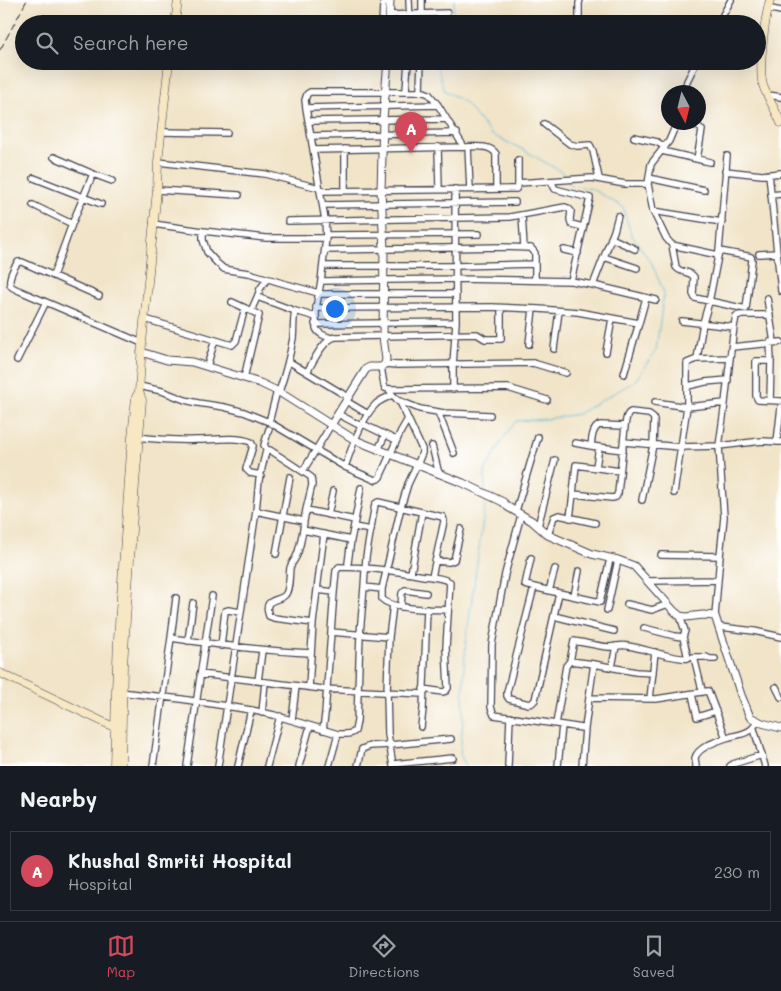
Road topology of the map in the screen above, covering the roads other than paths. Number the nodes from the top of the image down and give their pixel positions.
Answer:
1 (178, 0) edge
2 (388, 0) edge
3 (409, 0) edge
4 (422, 0) edge
5 (580, 0) edge
6 (731, 0) edge
7 (774, 0) edge
8 (770, 6) edge
9 (781, 10) edge
10 (447, 13) dead end
11 (410, 14) junction
12 (422, 14) junction
13 (176, 15) edge
14 (382, 15) edge
15 (390, 15) joint
16 (579, 15) edge
17 (723, 15) edge
18 (766, 21) edge
19 (168, 70) edge
20 (387, 70) edge
21 (407, 70) edge
22 (421, 70) edge
23 (692, 70) edge
24 (761, 70) edge
25 (686, 85) edge
26 (386, 91) junction
27 (406, 91) junction
28 (420, 91) junction
29 (768, 95) junction
30 (781, 97) edge
31 (384, 105) junction
32 (438, 105) junction
33 (306, 108) junction
34 (446, 119) junction
35 (383, 120) junction
36 (309, 121) junction
37 (781, 123) edge
38 (544, 124) dead end
39 (674, 130) edge
40 (702, 130) edge
41 (162, 132) junction
42 (227, 133) dead end
43 (383, 134) junction
44 (457, 134) junction
45 (311, 136) junction
46 (634, 137) dead end
47 (438, 147) junction
48 (466, 147) junction
49 (382, 148) junction
50 (345, 149) junction
51 (663, 149) junction
52 (313, 150) junction
53 (727, 156) dead end
54 (54, 157) dead end
55 (696, 159) junction
56 (518, 160) dead end
57 (158, 162) junction
58 (710, 162) dead end
59 (725, 171) junction
60 (781, 173) edge
61 (93, 174) junction
62 (769, 174) junction
63 (34, 178) dead end
64 (596, 178) junction
65 (112, 181) dead end
66 (551, 181) junction
67 (649, 181) junction
68 (518, 183) junction
69 (320, 189) junction
70 (438, 189) junction
71 (455, 189) junction
72 (470, 189) junction
73 (496, 189) junction
74 (157, 190) junction
75 (345, 190) junction
76 (381, 190) junction
77 (704, 190) dead end
78 (781, 194) edge
79 (239, 195) dead end
80 (771, 195) junction
81 (83, 196) junction
82 (515, 202) dead end
83 (455, 203) junction
84 (102, 204) dead end
85 (33, 205) dead end
86 (323, 205) junction
87 (382, 205) junction
88 (654, 211) junction
89 (522, 215) junction
90 (618, 216) dead end
91 (455, 218) junction
92 (383, 219) junction
93 (325, 220) junction
94 (288, 221) dead end
95 (722, 222) junction
96 (72, 224) junction
97 (153, 224) junction
98 (583, 227) junction
99 (204, 231) junction
100 (384, 234) junction
101 (456, 234) junction
102 (479, 234) dead end
103 (326, 237) junction
104 (611, 238) junction
105 (672, 245) junction
106 (524, 247) junction
107 (456, 248) junction
108 (384, 249) junction
109 (635, 249) dead end
110 (325, 250) junction
111 (564, 250) dead end
112 (578, 253) junction
113 (719, 253) junction
114 (777, 253) junction
115 (759, 254) dead end
116 (604, 257) junction
117 (535, 264) junction
118 (384, 265) junction
119 (323, 266) junction
120 (456, 266) junction
121 (637, 268) dead end
122 (53, 276) junction
123 (267, 279) junction
124 (384, 279) junction
125 (456, 279) junction
126 (535, 280) junction
127 (321, 281) junction
128 (571, 281) junction
129 (593, 285) junction
130 (781, 291) edge
131 (319, 293) junction
132 (383, 294) junction
133 (456, 294) junction
134 (258, 295) junction
135 (99, 296) dead end
136 (646, 298) junction
137 (768, 298) dead end
138 (656, 300) dead end
139 (46, 302) junction
140 (232, 302) dead end
141 (710, 302) junction
142 (456, 307) junction
143 (316, 308) junction
144 (383, 308) junction
145 (501, 308) junction
146 (533, 309) junction
147 (248, 310) junction
148 (295, 311) junction
149 (559, 311) junction
150 (746, 312) junction
151 (770, 315) junction
152 (145, 319) junction
153 (612, 319) junction
154 (315, 320) junction
155 (682, 321) dead end
156 (456, 322) junction
157 (382, 323) junction
158 (639, 323) junction
159 (704, 323) junction
160 (734, 327) junction
161 (455, 335) junction
162 (383, 336) junction
163 (331, 338) junction
164 (216, 340) junction
165 (772, 342) junction
166 (781, 342) edge
167 (142, 343) junction
168 (529, 344) dead end
169 (732, 346) junction
170 (554, 349) dead end
171 (141, 352) junction
172 (606, 352) dead end
173 (730, 358) junction
174 (17, 360) dead end
175 (697, 360) junction
176 (288, 361) junction
177 (771, 361) junction
178 (383, 365) junction
179 (453, 365) junction
180 (207, 366) junction
181 (307, 372) junction
182 (566, 372) dead end
183 (624, 374) dead end
184 (244, 378) junction
185 (728, 380) junction
186 (688, 386) junction
187 (139, 389) junction
188 (453, 389) junction
189 (278, 391) junction
190 (390, 392) junction
191 (347, 399) junction
192 (547, 400) dead end
193 (770, 400) junction
194 (400, 401) junction
195 (781, 401) edge
196 (655, 402) dead end
197 (725, 403) junction
198 (687, 407) junction
199 (781, 407) edge
200 (438, 412) junction
201 (338, 414) junction
202 (368, 414) junction
203 (490, 415) dead end
204 (408, 419) junction
205 (269, 422) junction
206 (331, 425) junction
207 (362, 425) junction
208 (625, 426) junction
209 (268, 429) dead end
210 (385, 435) junction
211 (135, 437) junction
212 (538, 437) dead end
213 (355, 440) junction
214 (396, 440) junction
215 (624, 442) junction
216 (779, 442) edge
217 (575, 443) dead end
218 (653, 445) junction
219 (432, 446) dead end
220 (591, 446) junction
221 (719, 446) junction
222 (598, 447) junction
223 (680, 447) junction
224 (267, 450) junction
225 (316, 450) junction
226 (378, 450) junction
227 (623, 450) junction
228 (454, 453) dead end
229 (390, 455) junction
230 (435, 458) junction
231 (555, 460) dead end
232 (417, 465) junction
233 (345, 467) junction
234 (596, 467) junction
235 (429, 470) junction
236 (304, 471) junction
237 (620, 471) junction
238 (439, 474) junction
239 (260, 475) junction
240 (290, 477) dead end
241 (361, 488) dead end
242 (333, 491) dead end
243 (674, 493) dead end
244 (573, 494) junction
245 (642, 500) dead end
246 (401, 507) junction
247 (306, 510) junction
248 (256, 512) junction
249 (422, 512) junction
250 (517, 512) junction
251 (328, 515) junction
252 (283, 516) junction
253 (570, 518) junction
254 (356, 520) junction
255 (304, 521) junction
256 (595, 523) dead end
257 (538, 526) junction
258 (354, 527) junction
259 (461, 529) dead end
260 (303, 530) junction
261 (371, 530) junction
262 (324, 534) junction
263 (548, 534) junction
264 (351, 540) junction
265 (276, 554) dead end
266 (661, 555) dead end
267 (720, 556) junction
268 (531, 558) dead end
269 (614, 559) junction
270 (435, 561) junction
271 (348, 563) dead end
272 (365, 567) junction
273 (387, 569) junction
274 (555, 569) dead end
275 (607, 571) junction
276 (579, 572) dead end
277 (411, 573) junction
278 (615, 573) junction
279 (432, 577) junction
280 (718, 580) junction
281 (648, 581) junction
282 (364, 587) junction
283 (534, 587) junction
284 (382, 589) junction
285 (317, 590) junction
286 (549, 591) junction
287 (334, 592) junction
288 (426, 593) dead end
289 (560, 593) junction
290 (212, 596) dead end
291 (574, 596) junction
292 (176, 598) dead end
293 (193, 603) dead end
294 (627, 604) dead end
295 (668, 604) junction
296 (393, 605) junction
297 (401, 607) junction
298 (426, 609) junction
299 (448, 610) junction
300 (607, 610) dead end
301 (241, 612) junction
302 (554, 616) junction
303 (680, 616) junction
304 (715, 616) junction
305 (313, 622) junction
306 (720, 627) junction
307 (644, 628) dead end
308 (614, 631) dead end
309 (331, 632) junction
310 (360, 634) junction
311 (389, 637) junction
312 (683, 637) junction
313 (781, 637) edge
314 (171, 638) junction
315 (188, 641) junction
316 (204, 643) junction
317 (221, 646) junction
318 (616, 646) junction
319 (236, 648) junction
320 (262, 650) junction
321 (655, 652) junction
322 (311, 654) junction
323 (692, 658) junction
324 (715, 659) dead end
325 (570, 661) junction
326 (594, 664) junction
327 (612, 667) junction
328 (0, 673) edge
329 (653, 673) junction
330 (200, 674) junction
331 (231, 678) junction
332 (262, 682) junction
333 (296, 686) junction
334 (309, 687) junction
335 (776, 687) dead end
336 (326, 689) junction
337 (358, 690) junction
338 (119, 692) junction
339 (387, 692) junction
340 (423, 692) junction
341 (703, 692) junction
342 (692, 694) junction
343 (163, 697) junction
344 (781, 697) edge
345 (589, 698) junction
346 (650, 699) junction
347 (196, 701) junction
348 (227, 706) junction
349 (251, 710) junction
350 (716, 712) junction
351 (262, 713) junction
352 (280, 716) junction
353 (510, 717) junction
354 (292, 720) junction
355 (757, 721) junction
356 (559, 725) junction
357 (310, 726) junction
358 (422, 728) dead end
359 (585, 728) junction
360 (781, 728) edge
361 (118, 729) junction
362 (754, 729) junction
363 (323, 730) junction
364 (338, 734) junction
365 (726, 738) junction
366 (451, 739) dead end
367 (390, 745) junction
368 (762, 755) junction
369 (453, 758) dead end
370 (393, 765) edge
371 (114, 766) edge
372 (121, 766) edge
373 (153, 766) edge
374 (187, 766) edge
375 (218, 766) edge
376 (238, 766) edge
377 (267, 766) edge
378 (299, 766) edge
379 (329, 766) edge
380 (358, 766) edge
381 (508, 766) edge
382 (558, 766) edge
383 (582, 766) edge
384 (696, 766) edge
385 (730, 766) edge
386 (765, 766) edge

1 - 13 main road
2 - 14 street
2 - 15 street
3 - 11 street
4 - 12 street
5 - 16 street
6 - 17 street
7 - 8 main road
8 - 9 street
8 - 18 main road
10 - 12 street
11 - 12 street
11 - 15 street
19 - 41 main road
20 - 26 street
21 - 27 street
22 - 28 street
23 - 25 street
24 - 29 main road
26 - 27 street
26 - 31 street
26 - 33 street
27 - 28 street
28 - 32 street
29 - 30 street
29 - 37 main road
31 - 32 street
31 - 33 street
31 - 35 street
32 - 34 street
33 - 36 street
34 - 35 street
34 - 44 street
35 - 36 street
35 - 43 street
36 - 45 street
38 - 64 street
39 - 51 street
40 - 55 street
41 - 42 street
41 - 57 main road
43 - 44 street
43 - 45 street
43 - 49 street
44 - 48 street
45 - 52 street
46 - 51 street
47 - 48 street
47 - 49 street
47 - 70 street
48 - 72 street
48 - 73 street
49 - 50 street
49 - 76 street
50 - 52 street
50 - 75 street
51 - 55 street
51 - 67 street
52 - 69 street
53 - 59 street
54 - 61 street
55 - 58 street
56 - 68 street
57 - 69 street
57 - 74 main road
59 - 62 street
59 - 95 street
60 - 62 street
61 - 65 street
61 - 81 street
62 - 80 street
63 - 81 street
64 - 66 street
64 - 67 street
66 - 68 street
66 - 98 street
67 - 77 street
67 - 88 street
68 - 73 street
69 - 75 street
69 - 86 street
70 - 71 street
70 - 76 street
71 - 72 street
71 - 83 street
72 - 73 street
74 - 79 street
74 - 97 main road
75 - 76 street
76 - 87 street
78 - 80 street
80 - 114 street
81 - 84 street
81 - 96 street
82 - 83 street
83 - 87 street
83 - 91 street
85 - 96 street
86 - 87 street
86 - 93 street
87 - 92 street
88 - 95 street
88 - 105 street
89 - 91 street
89 - 98 street
89 - 106 street
90 - 104 street
91 - 92 street
91 - 101 street
92 - 93 street
92 - 100 street
93 - 94 street
93 - 103 street
95 - 113 street
96 - 122 street
97 - 99 street
97 - 152 main road
98 - 112 street
99 - 103 street
99 - 123 street
100 - 101 street
100 - 103 street
100 - 108 street
101 - 102 street
101 - 107 street
103 - 110 street
104 - 109 street
104 - 116 street
105 - 113 street
105 - 141 street
106 - 107 street
106 - 117 street
107 - 108 street
107 - 120 street
108 - 110 street
108 - 118 street
110 - 119 street
111 - 112 street
112 - 128 street
113 - 141 street
113 - 150 street
114 - 115 street
114 - 130 street
116 - 121 street
116 - 129 street
117 - 120 street
117 - 126 street
118 - 119 street
118 - 120 street
118 - 124 street
119 - 127 street
120 - 125 street
122 - 135 street
122 - 139 street
123 - 131 street
123 - 134 street
124 - 125 street
124 - 127 street
124 - 132 street
125 - 126 street
125 - 133 street
126 - 128 street
127 - 131 street
128 - 129 street
129 - 136 street
131 - 132 street
131 - 143 street
132 - 133 street
132 - 144 street
133 - 142 street
134 - 147 street
134 - 148 street
136 - 138 street
136 - 158 street
137 - 151 street
139 - 167 street
139 - 174 street
140 - 147 street
141 - 150 street
141 - 159 street
142 - 144 street
142 - 145 street
142 - 156 street
143 - 144 street
143 - 154 street
144 - 157 street
145 - 146 street
145 - 161 street
146 - 149 street
146 - 168 street
147 - 164 street
147 - 184 street
148 - 154 street
148 - 176 street
149 - 153 street
149 - 170 street
150 - 151 street
150 - 160 street
151 - 165 street
152 - 164 street
152 - 167 main road
153 - 158 street
153 - 172 street
154 - 157 street
154 - 163 street
155 - 159 street
156 - 157 street
156 - 161 street
157 - 162 street
158 - 183 street
159 - 160 street
159 - 175 street
160 - 169 street
161 - 162 street
161 - 179 street
162 - 163 street
162 - 178 street
163 - 181 street
164 - 180 street
165 - 166 street
165 - 169 street
165 - 177 street
167 - 171 main road
169 - 173 street
171 - 180 street
171 - 187 main road
173 - 175 street
173 - 185 street
175 - 186 street
176 - 181 street
176 - 189 street
177 - 193 street
177 - 193 street
178 - 179 street
178 - 190 street
178 - 191 street
179 - 182 street
179 - 188 street
180 - 184 street
181 - 191 street
184 - 189 street
185 - 186 street
185 - 197 street
186 - 198 street
187 - 205 street
187 - 211 main road
188 - 190 street
188 - 192 street
189 - 205 street
189 - 206 street
190 - 194 street
190 - 202 street
191 - 201 street
191 - 202 street
193 - 195 street
194 - 200 street
194 - 204 street
196 - 198 street
197 - 198 street
197 - 221 street
198 - 223 street
199 - 216 street
200 - 203 street
200 - 228 street
201 - 206 street
201 - 207 street
202 - 207 street
204 - 214 street
204 - 232 street
205 - 225 street
206 - 213 street
206 - 225 street
207 - 210 street
207 - 213 street
208 - 215 street
208 - 218 street
208 - 220 street
209 - 224 street
210 - 214 street
210 - 226 street
211 - 239 street
211 - 338 main road
212 - 250 street
213 - 226 street
213 - 233 street
214 - 229 street
215 - 218 street
215 - 227 street
216 - 221 street
217 - 220 street
218 - 223 street
218 - 245 street
219 - 230 street
220 - 222 street
221 - 223 street
221 - 267 street
222 - 227 street
222 - 234 street
223 - 243 street
224 - 236 street
224 - 239 street
225 - 233 street
225 - 236 street
226 - 229 street
227 - 237 street
229 - 232 street
229 - 233 street
230 - 235 street
230 - 238 street
231 - 257 street
232 - 235 street
232 - 246 street
234 - 237 street
234 - 244 street
235 - 238 street
236 - 247 street
237 - 244 street
238 - 250 street
239 - 248 street
240 - 252 street
241 - 254 street
242 - 251 street
244 - 253 street
246 - 249 street
246 - 261 street
246 - 273 street
247 - 251 street
247 - 255 street
248 - 252 street
248 - 301 street
249 - 270 street
249 - 277 street
250 - 257 street
250 - 353 street
251 - 254 street
252 - 255 street
252 - 265 street
253 - 256 street
253 - 263 street
254 - 258 street
255 - 260 street
257 - 263 street
258 - 261 street
258 - 264 street
259 - 270 street
260 - 262 street
260 - 305 street
261 - 272 street
262 - 264 street
262 - 285 street
263 - 269 street
264 - 271 street
266 - 267 street
267 - 280 street
268 - 283 street
269 - 275 street
269 - 278 street
269 - 281 street
270 - 279 street
272 - 273 street
272 - 282 street
272 - 287 street
273 - 277 street
273 - 284 street
274 - 286 street
275 - 278 street
275 - 291 street
276 - 291 street
277 - 279 street
278 - 300 street
279 - 299 street
280 - 281 street
280 - 304 street
281 - 295 street
282 - 284 street
282 - 310 street
283 - 286 street
283 - 302 street
284 - 296 street
285 - 287 street
285 - 305 street
286 - 289 street
287 - 309 street
288 - 297 street
289 - 291 street
289 - 302 street
290 - 316 street
292 - 314 street
293 - 315 street
294 - 295 street
295 - 303 street
296 - 297 street
296 - 311 street
297 - 298 street
298 - 299 street
298 - 340 street
299 - 340 street
301 - 317 street
301 - 319 street
302 - 308 street
303 - 304 street
303 - 312 street
304 - 306 street
305 - 322 street
306 - 313 street
306 - 355 street
307 - 312 street
309 - 310 street
309 - 336 street
310 - 311 street
310 - 337 street
311 - 339 street
312 - 323 street
314 - 315 street
314 - 343 street
315 - 316 street
316 - 317 street
316 - 330 street
317 - 319 street
318 - 321 street
318 - 325 street
318 - 327 street
319 - 320 street
319 - 331 street
320 - 322 street
320 - 332 street
321 - 323 street
321 - 329 street
322 - 334 street
323 - 324 street
323 - 341 street
325 - 326 street
325 - 356 street
326 - 327 street
326 - 345 street
327 - 329 street
328 - 361 main road
329 - 346 street
330 - 331 street
330 - 347 street
331 - 332 street
331 - 348 street
332 - 333 street
332 - 351 street
333 - 334 street
333 - 354 street
334 - 336 street
335 - 344 street
336 - 337 street
336 - 363 street
337 - 339 street
337 - 364 street
338 - 343 street
338 - 361 main road
339 - 340 street
339 - 367 street
340 - 358 street
341 - 342 street
341 - 350 street
342 - 346 street
342 - 350 street
343 - 347 street
343 - 373 street
345 - 346 street
345 - 359 street
347 - 348 street
347 - 374 street
348 - 349 street
348 - 375 street
349 - 351 street
349 - 376 street
350 - 365 street
351 - 352 street
352 - 354 street
352 - 377 street
353 - 356 street
353 - 381 street
354 - 357 street
355 - 360 street
355 - 362 street
356 - 359 street
356 - 382 street
357 - 363 street
357 - 378 street
359 - 383 street
361 - 371 main road
361 - 372 main road
362 - 365 street
362 - 368 street
363 - 364 street
364 - 379 street
365 - 384 street
366 - 367 street
367 - 370 street
367 - 380 street
368 - 385 street
368 - 386 street
369 - 370 street

